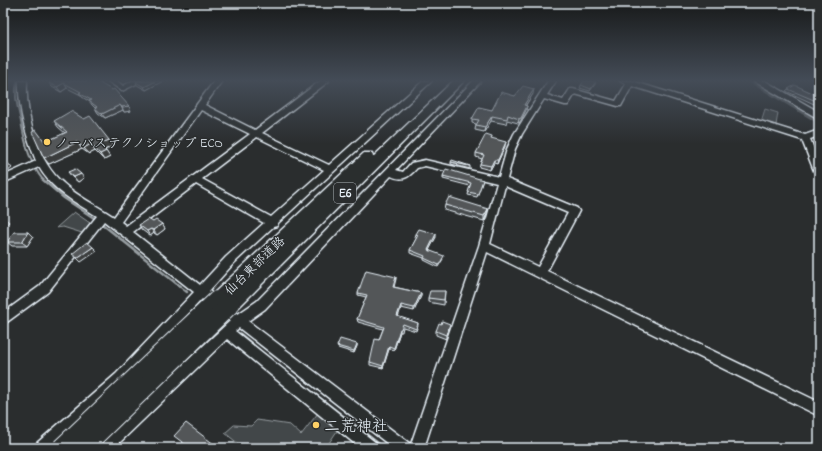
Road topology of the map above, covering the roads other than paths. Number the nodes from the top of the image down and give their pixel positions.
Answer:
1 (24, 102) edge
2 (203, 102) edge
3 (298, 102) edge
4 (405, 102) edge
5 (426, 102) edge
6 (437, 102) edge
7 (457, 102) edge
8 (539, 102) edge
9 (691, 102) edge
10 (795, 102) edge
11 (200, 106) junction
12 (819, 116) edge
13 (819, 133) edge
14 (256, 134) junction
15 (806, 138) junction
16 (36, 164) junction
17 (331, 170) junction
18 (390, 171) junction
19 (819, 171) edge
20 (195, 179) junction
21 (3, 180) edge
22 (502, 181) junction
23 (104, 214) junction
24 (273, 223) junction
25 (116, 224) junction
26 (126, 232) junction
27 (484, 246) junction
28 (540, 274) junction
29 (201, 291) junction
30 (226, 301) junction
31 (3, 320) edge
32 (238, 321) junction
33 (227, 332) junction
34 (819, 409) edge
35 (42, 448) edge
36 (61, 448) edge
37 (83, 448) edge
38 (104, 448) edge
39 (371, 448) edge
40 (404, 448) edge
41 (417, 448) edge

1 - 16 street
2 - 11 street
3 - 14 street
4 - 17 street
5 - 30 highway, 仙台東部道路 / E6
6 - 30 highway, 仙台東部道路 / E6
7 - 18 street
8 - 22 street
9 - 15 street
10 - 12 main road
11 - 14 street
11 - 25 street
13 - 15 street
14 - 17 street
14 - 20 street
15 - 19 street
16 - 21 street
16 - 23 street
17 - 24 street
18 - 22 street
18 - 32 street
20 - 24 street
20 - 26 street
22 - 27 street
22 - 28 street
23 - 25 street
23 - 31 street
24 - 29 street
25 - 26 street
26 - 29 street
27 - 28 street
27 - 41 street
28 - 34 street
29 - 32 street
29 - 35 street
30 - 36 highway, 仙台東部道路 / E6, bridge
30 - 37 highway, 仙台東部道路 / E6, bridge
32 - 33 street
32 - 40 street
33 - 38 street
33 - 39 street

